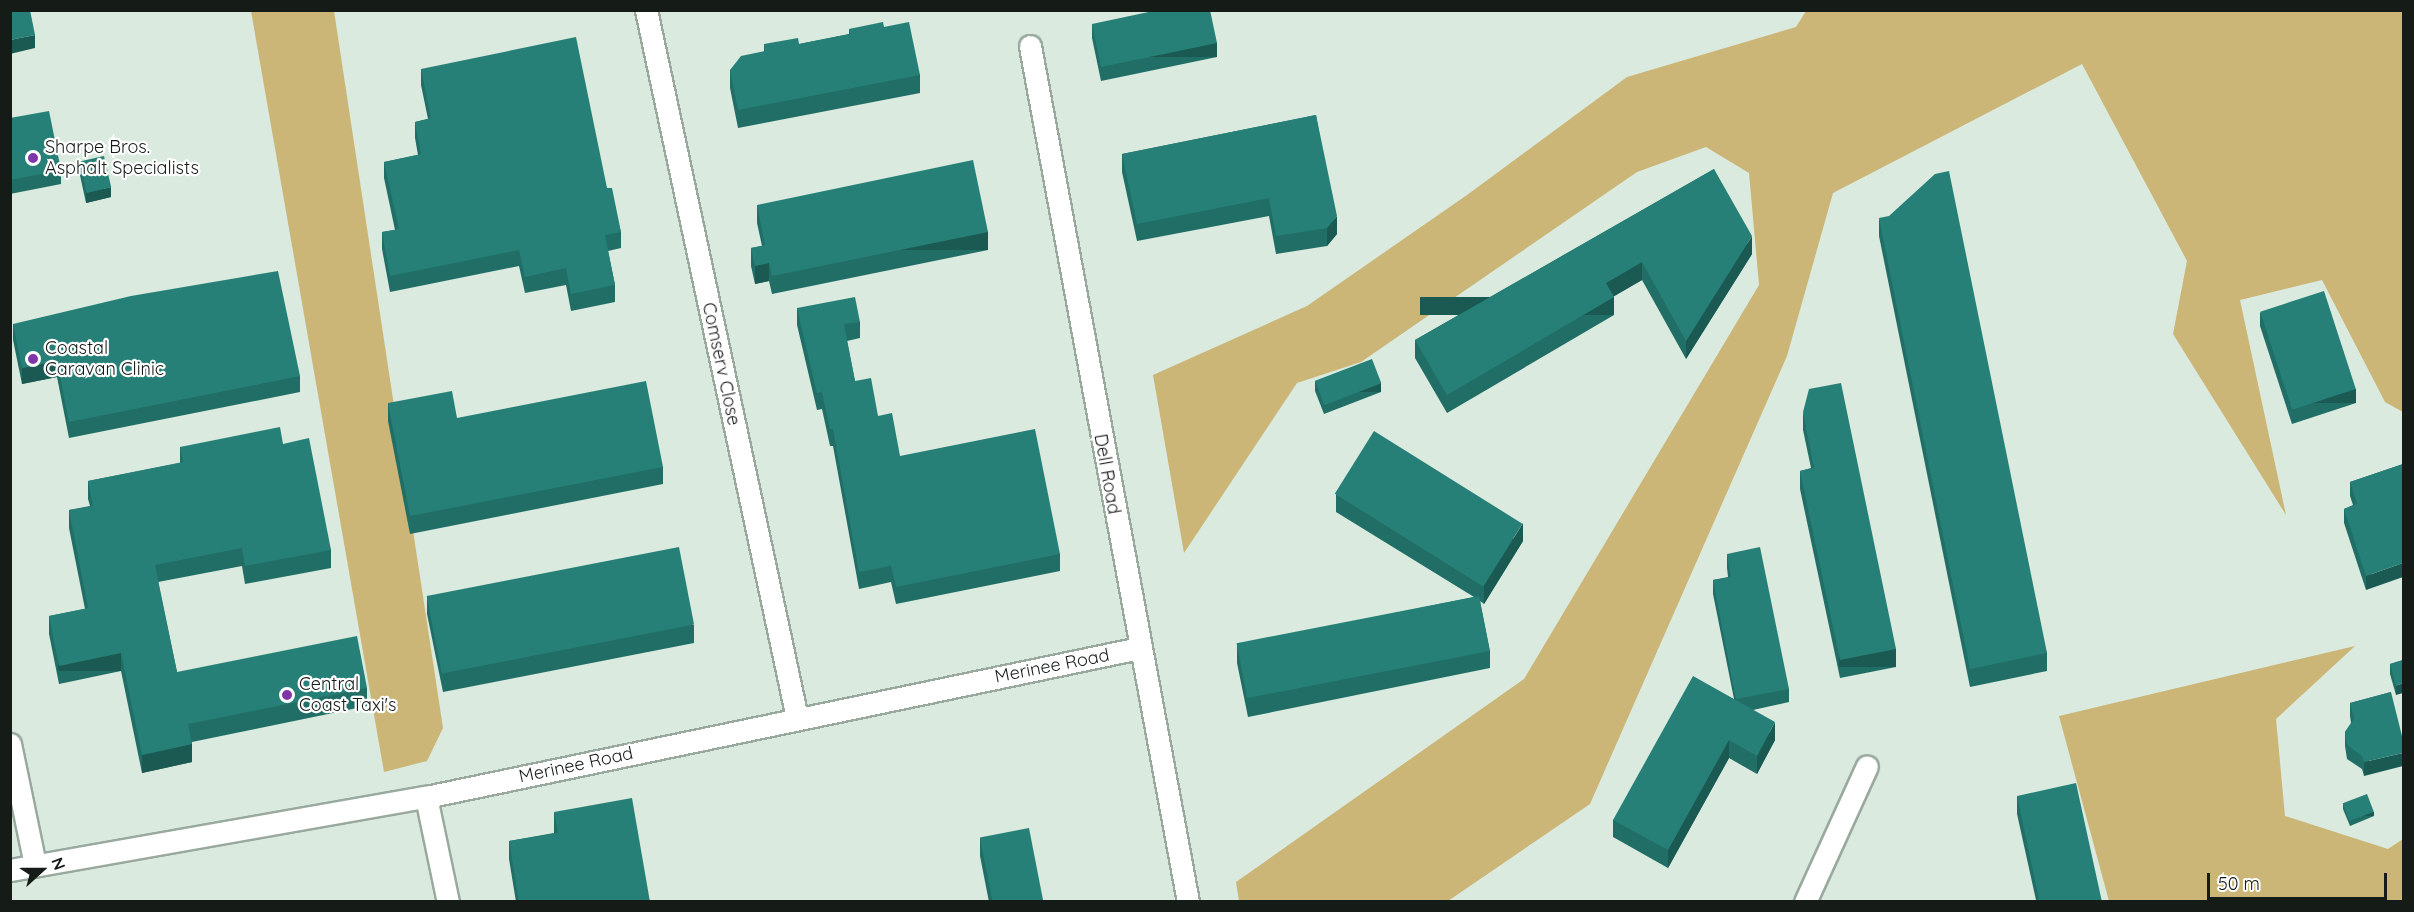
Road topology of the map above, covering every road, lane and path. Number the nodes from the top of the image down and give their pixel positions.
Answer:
1 (646, 10) edge
2 (1030, 46) dead end
3 (1139, 648) junction
4 (797, 718) junction
5 (10, 744) edge
6 (1868, 766) dead end
7 (426, 797) junction
8 (34, 866) junction
9 (10, 870) edge
10 (448, 902) edge
11 (1188, 902) edge
12 (1805, 902) edge

1 - 4 street, Comserv Close
2 - 3 street, Dell Road
3 - 4 street, Merinee Road
3 - 11 street, Dell Road
4 - 7 street, Merinee Road
5 - 8 street
6 - 12 street
7 - 8 street, Merinee Road
7 - 10 street
8 - 9 street, Merinee Road

